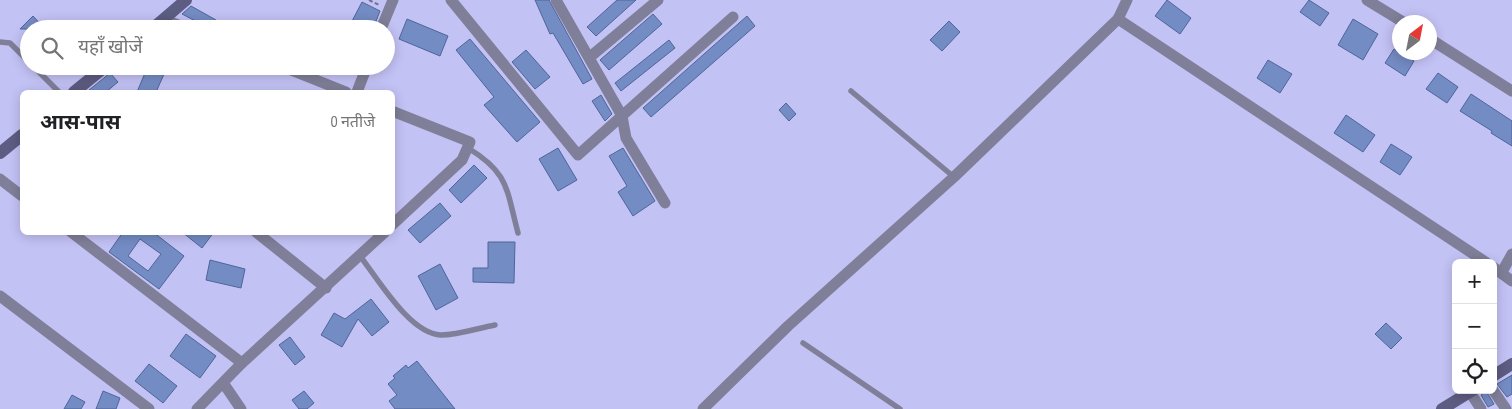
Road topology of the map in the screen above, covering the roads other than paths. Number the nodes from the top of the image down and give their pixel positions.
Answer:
1 (186, 0) edge
2 (392, 0) edge
3 (441, 0) edge
4 (451, 0) edge
5 (556, 0) edge
6 (658, 0) edge
7 (1126, 0) edge
8 (1367, 0) edge
9 (1392, 15) edge
10 (733, 17) dead end
11 (164, 19) edge
12 (1118, 19) junction
13 (384, 20) edge
14 (0, 42) edge
15 (1437, 43) edge
16 (20, 53) edge
17 (590, 57) junction
18 (42, 75) edge
19 (96, 75) edge
20 (304, 75) edge
21 (364, 75) edge
22 (57, 90) edge
23 (78, 90) edge
24 (341, 90) edge
25 (358, 90) edge
26 (851, 91) dead end
27 (1512, 91) edge
28 (395, 112) edge
29 (622, 116) junction
30 (20, 137) edge
31 (468, 148) junction
32 (0, 153) edge
33 (954, 177) junction
34 (0, 179) edge
35 (20, 194) edge
36 (665, 203) dead end
37 (395, 222) edge
38 (518, 233) dead end
39 (74, 235) edge
40 (260, 235) edge
41 (382, 235) edge
42 (1512, 254) edge
43 (360, 256) junction
44 (1481, 259) edge
45 (1497, 270) edge
46 (1512, 281) edge
47 (326, 288) junction
48 (0, 296) edge
49 (495, 325) dead end
50 (803, 343) dead end
51 (242, 363) junction
52 (1512, 364) edge
53 (1497, 373) edge
54 (224, 384) junction
55 (1466, 394) edge
56 (1473, 394) edge
57 (1496, 394) edge
58 (148, 409) edge
59 (198, 409) edge
60 (241, 409) edge
61 (703, 409) edge
62 (900, 409) edge
63 (1442, 409) edge
64 (1481, 409) edge
65 (1506, 409) edge

1 - 11 street
2 - 13 street
3 - 4 street
4 - 29 street
5 - 17 street
6 - 17 street
7 - 12 street
8 - 9 street
10 - 29 street
12 - 33 street
12 - 44 street
14 - 16 lane
15 - 27 street
17 - 29 street
18 - 22 lane
19 - 23 street
20 - 24 street
21 - 25 street
26 - 33 lane
28 - 31 street
29 - 36 street
30 - 32 street
31 - 37 street
31 - 38 lane
33 - 61 street
34 - 35 street
39 - 51 street
40 - 47 street
41 - 43 street
42 - 45 street
43 - 47 street
43 - 49 lane
45 - 46 street
47 - 51 street
48 - 58 street
50 - 62 lane
51 - 54 street
52 - 53 street
54 - 59 street
54 - 60 street
55 - 63 street
56 - 64 street
57 - 65 street

